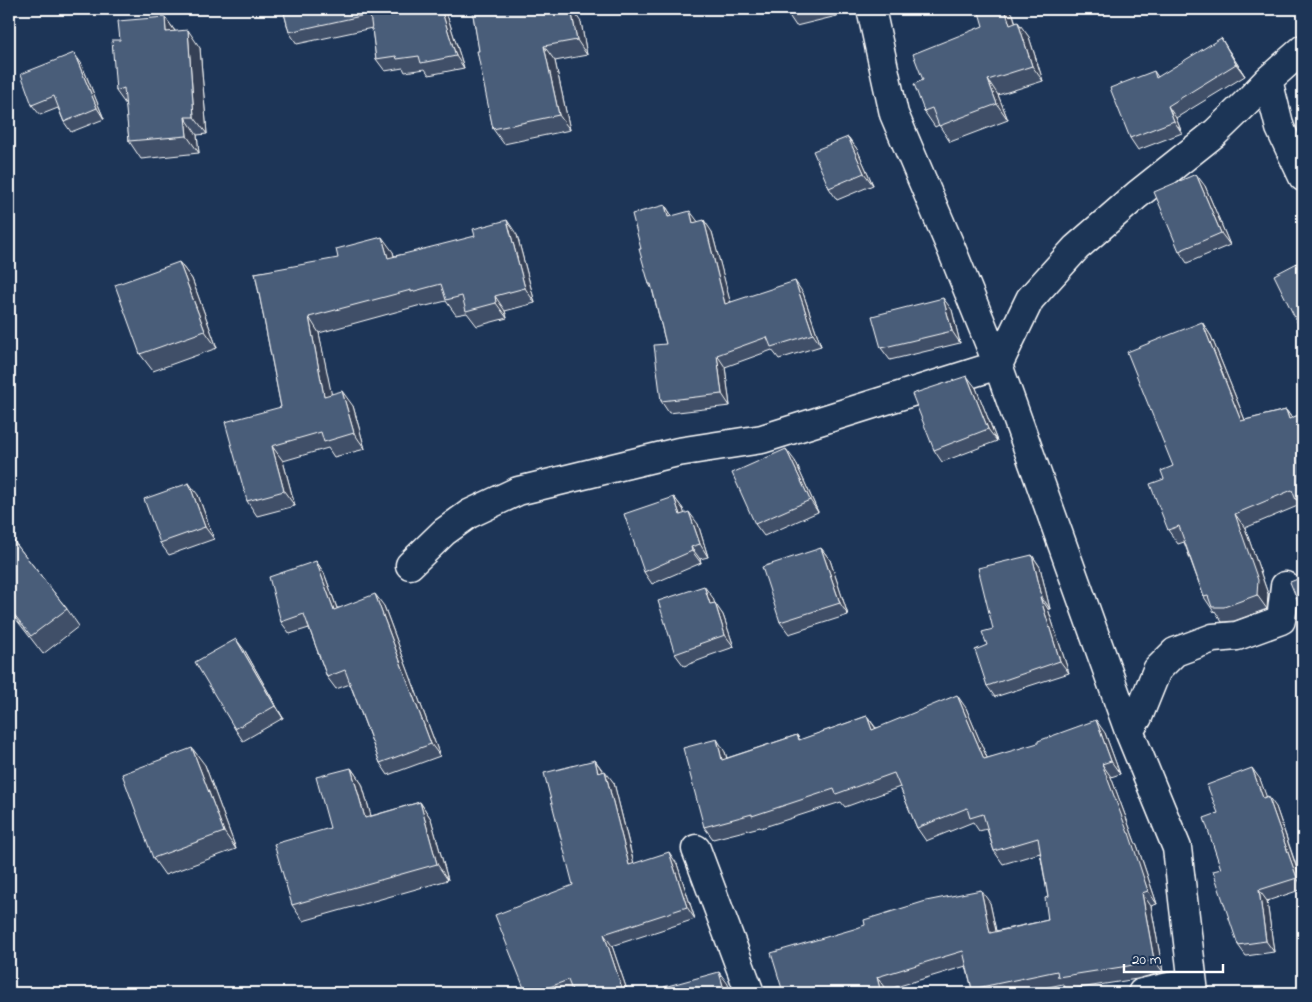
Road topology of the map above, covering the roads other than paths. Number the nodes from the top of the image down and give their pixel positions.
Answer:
1 (871, 9) edge
2 (1303, 49) edge
3 (1268, 80) junction
4 (1303, 177) edge
5 (998, 365) junction
6 (410, 565) dead end
7 (1285, 586) dead end
8 (1129, 731) junction
9 (696, 849) dead end
10 (1193, 988) edge
11 (750, 993) edge
12 (1142, 993) edge

1 - 5 street
2 - 3 street
3 - 4 street
3 - 5 street
5 - 6 street
5 - 8 street
7 - 8 street
8 - 10 street
9 - 11 street
10 - 12 street

